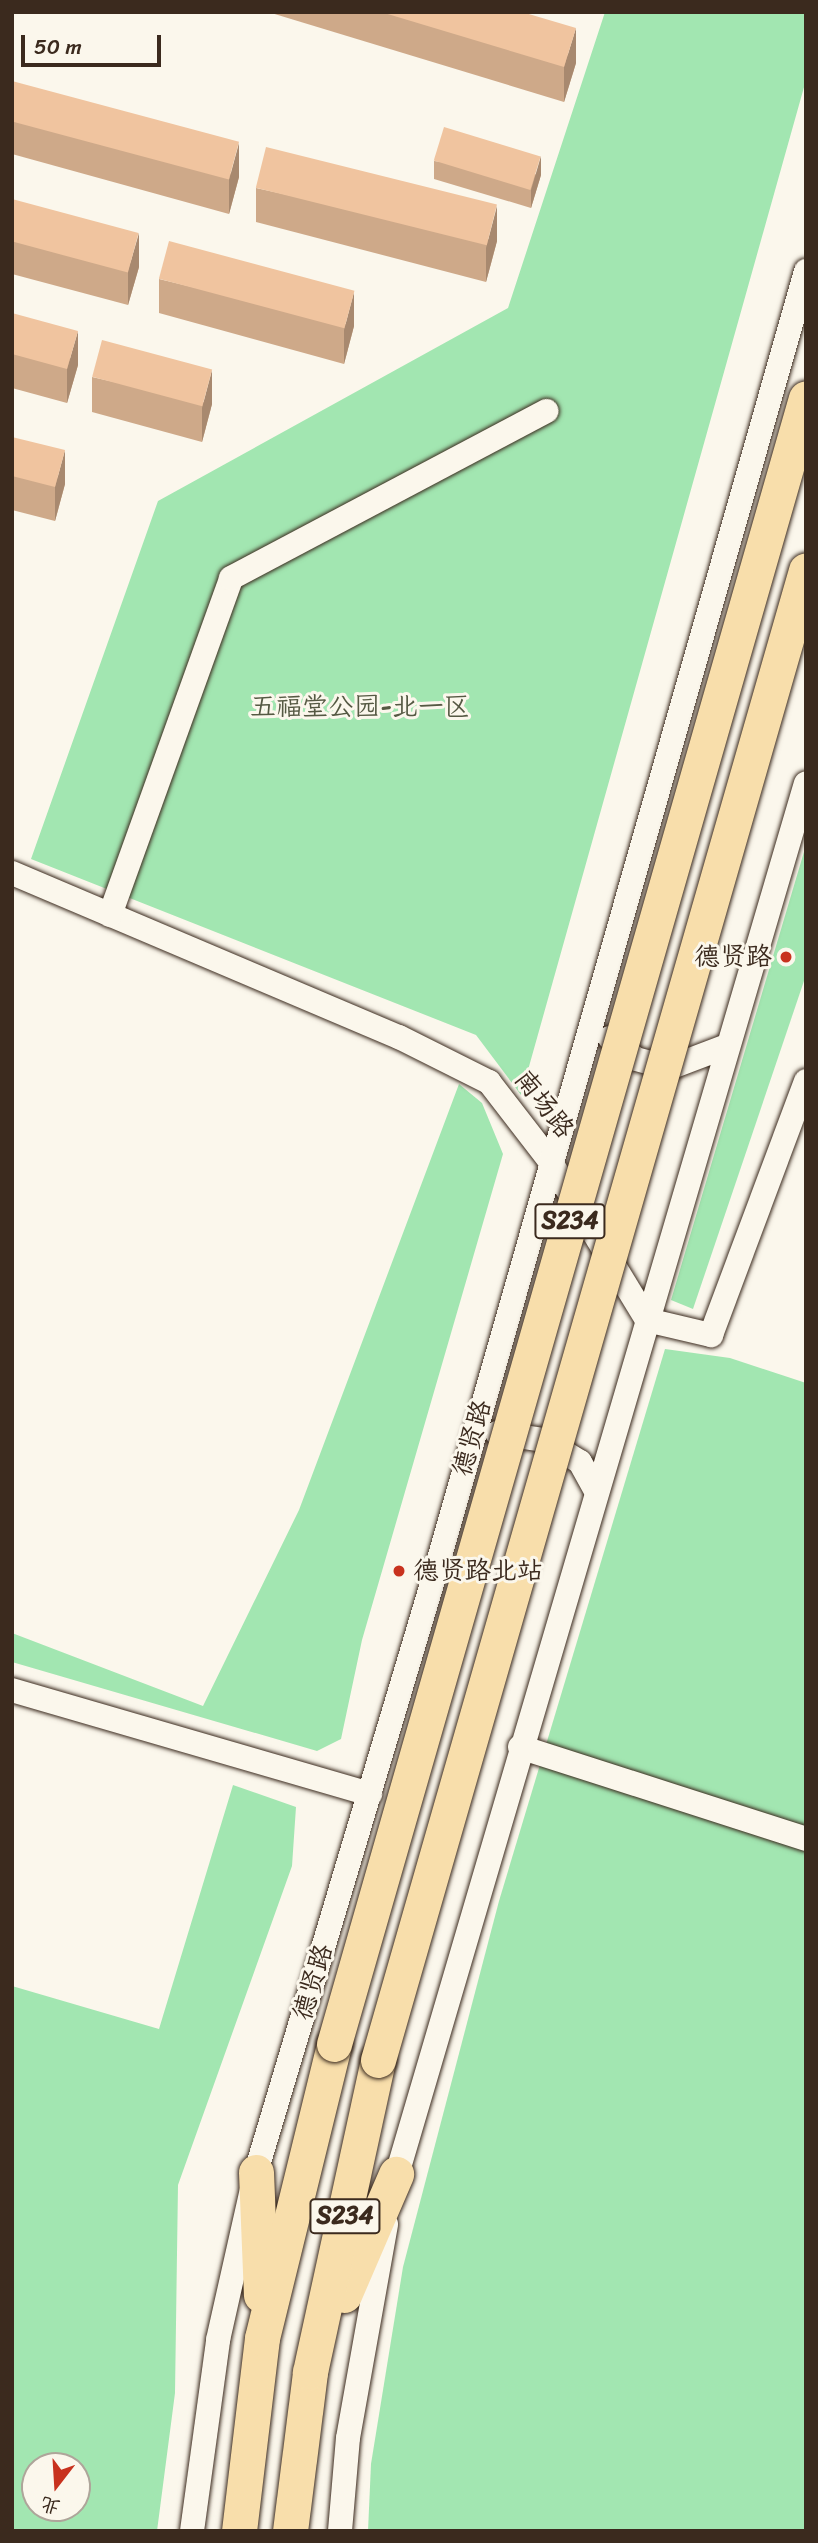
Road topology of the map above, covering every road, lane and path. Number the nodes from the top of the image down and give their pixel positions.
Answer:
1 (806, 271) edge
2 (806, 398) edge
3 (547, 411) dead end
4 (806, 570) edge
5 (806, 783) edge
6 (12, 873) edge
7 (110, 915) junction
8 (595, 1006) junction
9 (727, 1046) junction
10 (806, 1081) edge
11 (550, 1161) junction
12 (647, 1321) junction
13 (470, 1445) junction
14 (596, 1491) junction
15 (12, 1690) edge
16 (520, 1747) junction
17 (370, 1794) junction
18 (806, 1839) edge
19 (256, 2172) junction
20 (396, 2174) junction
21 (262, 2337) junction
22 (310, 2372) junction
23 (192, 2531) edge
24 (239, 2531) edge
25 (290, 2531) edge
26 (340, 2531) edge

1 - 8 street, 德贤路
2 - 21 highway, 德贤路 / S234, bridge
3 - 7 street
4 - 22 highway, S234, bridge
5 - 9 street
6 - 7 street, 南场路
7 - 11 street, 南场路
8 - 9 street
8 - 11 street, 德贤路
9 - 12 street
10 - 12 street
11 - 12 street, 南场路
11 - 13 street, 德贤路
12 - 14 street
13 - 14 street
13 - 17 street, 德贤路
14 - 16 street
15 - 17 street
16 - 18 street
16 - 20 street
17 - 19 street, 德贤路
19 - 21 highway
19 - 23 street, 德贤路
20 - 22 highway
20 - 26 street
21 - 24 highway, 德贤路 / S234
22 - 25 highway

